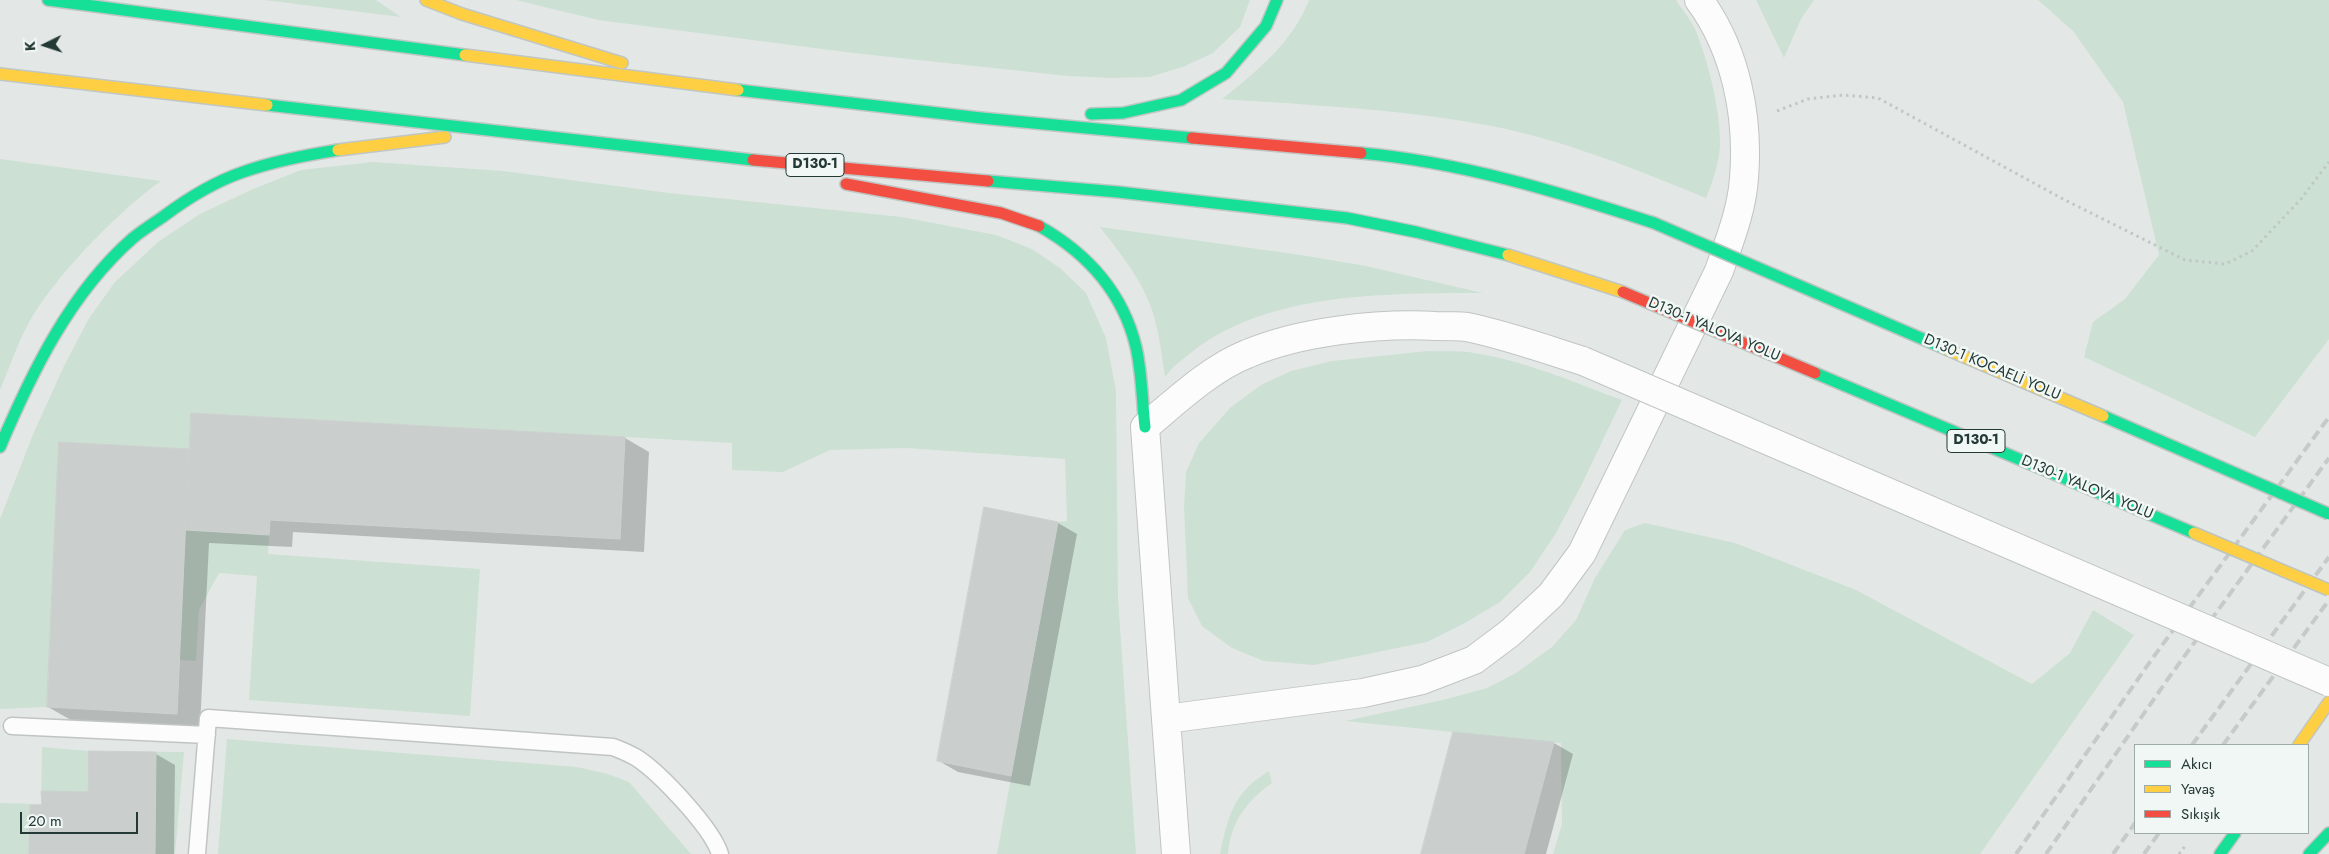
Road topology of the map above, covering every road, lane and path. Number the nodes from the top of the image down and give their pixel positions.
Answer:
1 (48, 0) edge
2 (426, 0) edge
3 (1277, 0) edge
4 (1699, 0) edge
5 (0, 74) edge
6 (700, 86) junction
7 (981, 118) junction
8 (1743, 125) junction
9 (484, 132) junction
10 (695, 155) junction
11 (2329, 162) edge
12 (812, 177) dead end
13 (831, 181) dead end
14 (1145, 426) junction
15 (0, 447) edge
16 (2329, 514) edge
17 (2329, 590) edge
18 (2329, 682) edge
19 (2329, 702) edge
20 (1166, 720) junction
21 (12, 726) dead end
22 (207, 735) junction
23 (2299, 744) edge
24 (2329, 833) edge
25 (2234, 834) edge
26 (198, 854) edge
27 (720, 854) edge
28 (1176, 854) edge
29 (2220, 854) edge
30 (2309, 854) edge

1 - 6 main road
2 - 6 main road
3 - 7 main road
4 - 8 street
5 - 9 main road, D130-1
6 - 7 main road
7 - 16 main road, D130-1 KOCAELİ YOLU, bridge
8 - 11 path
8 - 20 street
9 - 10 main road, D130-1
9 - 15 main road
10 - 12 main road
10 - 17 main road, D130-1 YALOVA YOLU / D130-1, bridge
13 - 14 main road
14 - 18 street, bridge
14 - 20 street
19 - 23 main road
20 - 28 street
21 - 22 lane
22 - 26 lane
22 - 27 lane
24 - 30 main road
25 - 29 main road

